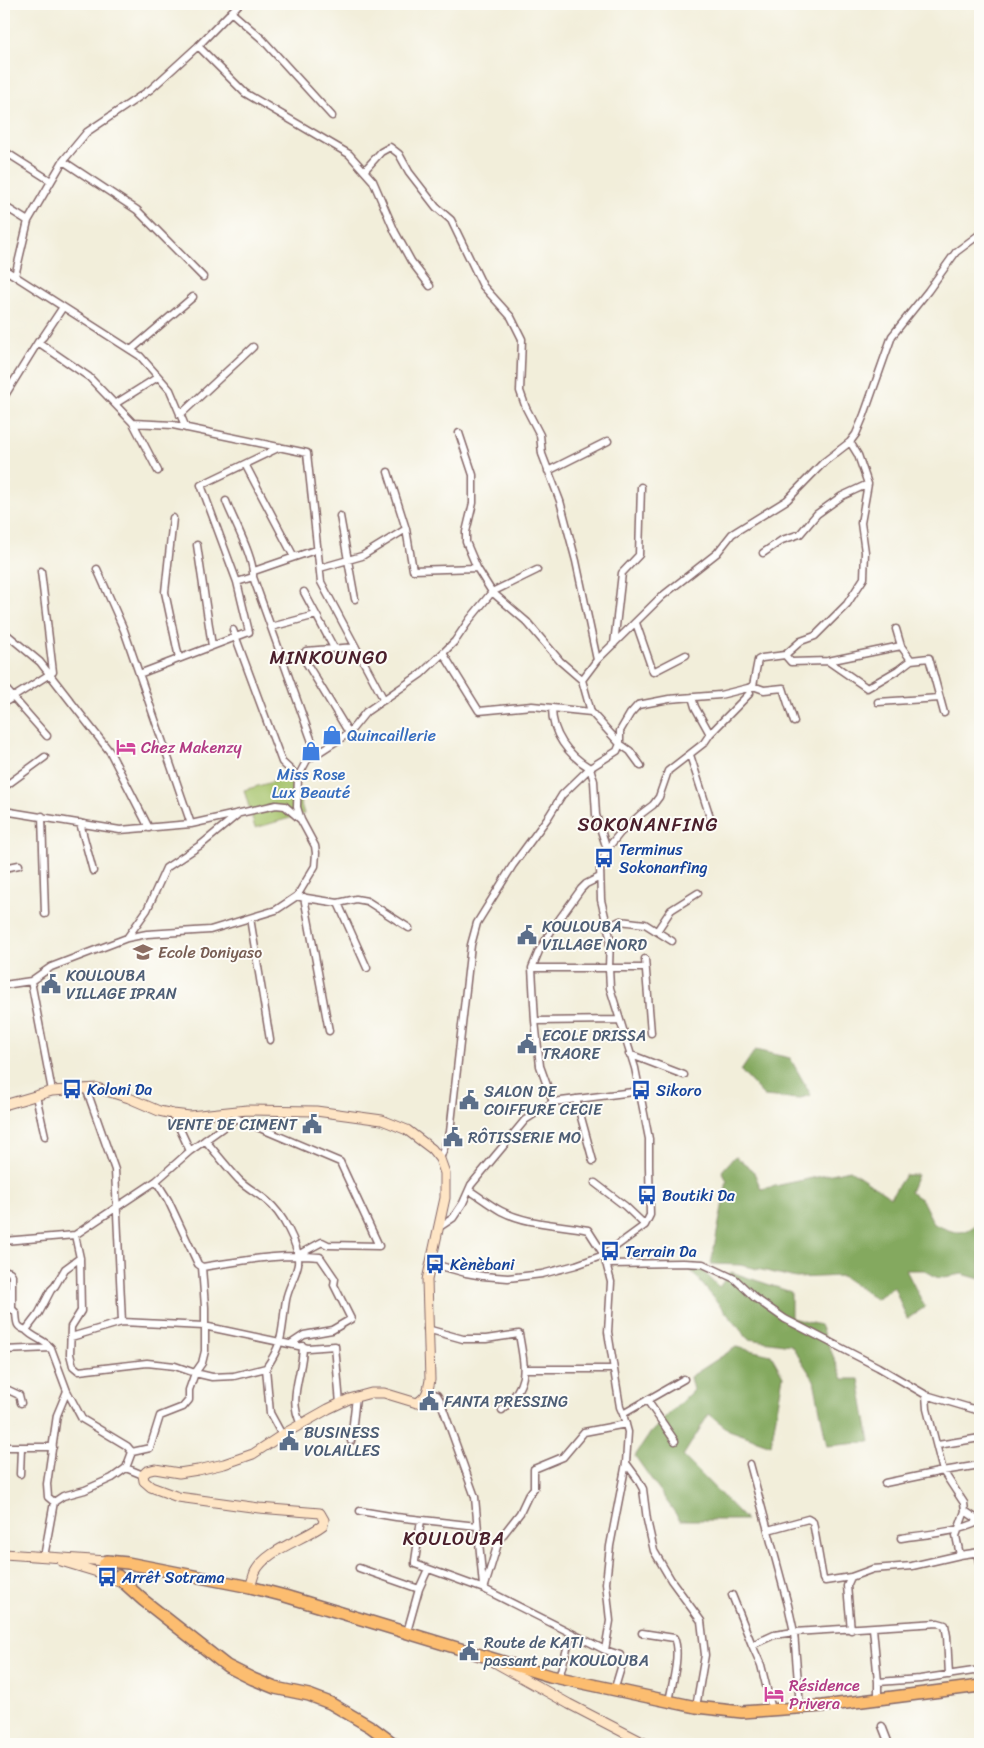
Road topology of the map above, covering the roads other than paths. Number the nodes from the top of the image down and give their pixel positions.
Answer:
1 (239, 4) edge
2 (231, 12) junction
3 (198, 46) junction
4 (332, 116) dead end
5 (4, 151) edge
6 (63, 161) junction
7 (364, 171) junction
8 (51, 181) junction
9 (4, 206) edge
10 (28, 221) junction
11 (980, 234) edge
12 (4, 269) edge
13 (15, 276) junction
14 (203, 277) dead end
15 (430, 286) dead end
16 (193, 297) dead end
17 (63, 307) junction
18 (38, 342) junction
19 (253, 347) dead end
20 (131, 350) junction
21 (158, 377) junction
22 (4, 397) edge
23 (115, 404) junction
24 (180, 415) junction
25 (133, 423) junction
26 (186, 428) junction
27 (459, 433) dead end
28 (608, 441) dead end
29 (850, 442) junction
30 (280, 447) junction
31 (245, 464) junction
32 (158, 471) dead end
33 (548, 471) junction
34 (388, 472) dead end
35 (868, 484) junction
36 (640, 487) dead end
37 (226, 502) dead end
38 (340, 516) dead end
39 (174, 518) dead end
40 (406, 529) junction
41 (197, 545) dead end
42 (318, 549) junction
43 (763, 553) dead end
44 (294, 557) junction
45 (348, 560) junction
46 (320, 568) junction
47 (477, 568) junction
48 (97, 569) dead end
49 (537, 570) dead end
50 (41, 571) dead end
51 (254, 574) junction
52 (237, 582) junction
53 (304, 592) dead end
54 (492, 592) junction
55 (355, 599) dead end
56 (316, 615) junction
57 (636, 623) junction
58 (271, 627) junction
59 (896, 629) dead end
60 (4, 632) edge
61 (235, 633) junction
62 (614, 644) junction
63 (212, 646) junction
64 (902, 646) junction
65 (355, 647) junction
66 (334, 648) junction
67 (443, 654) junction
68 (785, 654) junction
69 (686, 655) dead end
70 (180, 658) junction
71 (597, 660) junction
72 (911, 660) junction
73 (828, 661) junction
74 (139, 674) junction
75 (50, 675) junction
76 (582, 680) junction
77 (4, 687) edge
78 (751, 687) junction
79 (13, 697) junction
80 (692, 697) junction
81 (940, 698) junction
82 (384, 700) junction
83 (878, 702) dead end
84 (4, 703) edge
85 (552, 708) junction
86 (591, 712) junction
87 (944, 713) dead end
88 (794, 722) dead end
89 (349, 733) junction
90 (710, 734) junction
91 (47, 736) dead end
92 (620, 744) junction
93 (316, 753) junction
94 (690, 755) junction
95 (45, 757) dead end
96 (641, 766) dead end
97 (590, 768) junction
98 (298, 777) junction
99 (4, 787) edge
100 (5, 809) edge
101 (239, 814) junction
102 (42, 816) junction
103 (302, 820) junction
104 (711, 820) dead end
105 (80, 823) junction
106 (191, 824) junction
107 (149, 828) junction
108 (607, 849) junction
109 (20, 865) dead end
110 (4, 868) edge
111 (93, 871) dead end
112 (600, 877) junction
113 (698, 894) dead end
114 (300, 897) junction
115 (338, 903) junction
116 (46, 914) dead end
117 (250, 918) junction
118 (608, 927) junction
119 (409, 928) dead end
120 (657, 931) junction
121 (127, 938) junction
122 (672, 941) dead end
123 (645, 959) dead end
124 (367, 968) dead end
125 (532, 968) junction
126 (609, 968) junction
127 (645, 968) junction
128 (31, 981) junction
129 (4, 985) edge
130 (620, 1020) junction
131 (535, 1021) junction
132 (329, 1031) dead end
133 (651, 1033) dead end
134 (270, 1040) dead end
135 (630, 1054) junction
136 (684, 1075) dead end
137 (86, 1088) junction
138 (52, 1091) junction
139 (641, 1091) junction
140 (36, 1096) junction
141 (576, 1099) junction
142 (553, 1102) junction
143 (4, 1106) edge
144 (173, 1114) junction
145 (46, 1136) dead end
146 (205, 1140) junction
147 (190, 1151) junction
148 (440, 1159) junction
149 (593, 1161) dead end
150 (156, 1181) junction
151 (595, 1183) dead end
152 (469, 1190) junction
153 (116, 1208) junction
154 (645, 1225) junction
155 (438, 1228) junction
156 (75, 1235) junction
157 (4, 1241) edge
158 (298, 1255) junction
159 (604, 1255) junction
160 (80, 1258) junction
161 (430, 1262) junction
162 (606, 1264) junction
163 (202, 1267) junction
164 (4, 1270) edge
165 (4, 1308) edge
166 (12, 1309) junction
167 (122, 1322) junction
168 (204, 1326) junction
169 (427, 1329) junction
170 (26, 1330) junction
171 (71, 1337) junction
172 (280, 1342) junction
173 (292, 1344) junction
174 (303, 1346) junction
175 (51, 1348) junction
176 (4, 1350) edge
177 (266, 1368) junction
178 (613, 1368) junction
179 (525, 1369) junction
180 (195, 1373) junction
181 (684, 1379) dead end
182 (4, 1388) edge
183 (67, 1391) junction
184 (428, 1392) junction
185 (926, 1394) junction
186 (356, 1398) junction
187 (647, 1400) junction
188 (21, 1404) dead end
189 (340, 1404) junction
190 (502, 1410) dead end
191 (980, 1412) edge
192 (623, 1414) junction
193 (302, 1424) junction
194 (626, 1424) junction
195 (282, 1436) junction
196 (980, 1438) edge
197 (352, 1440) dead end
198 (675, 1441) dead end
199 (938, 1445) junction
200 (4, 1447) edge
201 (53, 1447) junction
202 (21, 1448) junction
203 (132, 1452) junction
204 (626, 1463) junction
205 (750, 1464) dead end
206 (980, 1465) edge
207 (126, 1468) junction
208 (943, 1471) junction
209 (20, 1474) dead end
210 (143, 1475) junction
211 (886, 1483) dead end
212 (54, 1502) junction
213 (360, 1511) dead end
214 (965, 1511) junction
215 (421, 1520) junction
216 (980, 1521) edge
217 (477, 1526) junction
218 (958, 1529) junction
219 (768, 1530) junction
220 (901, 1538) dead end
221 (978, 1552) edge
222 (4, 1554) edge
223 (960, 1555) junction
224 (48, 1557) junction
225 (107, 1561) junction
226 (128, 1563) junction
227 (980, 1566) edge
228 (359, 1568) dead end
229 (428, 1569) junction
230 (104, 1574) junction
231 (851, 1577) junction
232 (123, 1582) junction
233 (250, 1587) junction
234 (419, 1589) junction
235 (484, 1589) junction
236 (732, 1595) dead end
237 (873, 1628) junction
238 (851, 1630) junction
239 (407, 1632) junction
240 (794, 1632) junction
241 (642, 1633) dead end
242 (571, 1634) junction
243 (752, 1645) junction
244 (605, 1650) junction
245 (488, 1658) junction
246 (980, 1670) edge
247 (948, 1675) junction
248 (555, 1677) junction
249 (878, 1682) junction
250 (980, 1686) edge
251 (614, 1691) junction
252 (878, 1699) junction
253 (669, 1701) junction
254 (569, 1704) junction
255 (800, 1707) junction
256 (696, 1708) junction
257 (772, 1710) junction
258 (882, 1726) dead end
259 (394, 1744) edge
260 (646, 1744) edge
261 (889, 1744) edge

1 - 2 street
2 - 3 street
2 - 4 street
3 - 6 street
3 - 7 street
5 - 8 street
6 - 8 street
6 - 14 street
7 - 15 street
7 - 33 street
8 - 10 street
9 - 10 street
10 - 13 street
11 - 29 street
12 - 13 street
13 - 17 street
16 - 20 street
17 - 18 street
17 - 20 street
18 - 22 street
18 - 23 street
19 - 24 street
20 - 21 street
21 - 23 street
21 - 24 street
23 - 25 street
24 - 26 street
25 - 26 street
25 - 32 street
26 - 30 street
27 - 47 street
28 - 33 street
29 - 35 street
29 - 57 street
30 - 31 street
30 - 42 street
31 - 44 street
31 - 52 street
33 - 71 street
34 - 40 street
35 - 43 street
35 - 68 street
36 - 62 street
37 - 51 street
38 - 45 street
39 - 70 street
40 - 45 street
40 - 47 street
41 - 63 street
42 - 44 street
42 - 46 street
44 - 51 street
45 - 46 street
45 - 55 street
46 - 65 street
47 - 54 street
48 - 74 street
49 - 54 street
50 - 75 street
51 - 52 street
51 - 58 street
52 - 61 street
53 - 56 street
54 - 67 street
54 - 76 street
56 - 58 street
56 - 66 street
57 - 62 street
57 - 69 street
58 - 93 street
59 - 64 street
60 - 75 street
61 - 63 street
61 - 98 street
62 - 71 street
63 - 70 street
64 - 72 street
64 - 73 street
65 - 66 street
65 - 82 street
66 - 89 street
67 - 82 street
67 - 85 street
68 - 73 street
68 - 78 street
70 - 74 street
71 - 76 street
72 - 73 street
72 - 81 street
74 - 106 street
75 - 79 street
75 - 107 street
76 - 86 street
77 - 79 street
78 - 80 street
78 - 88 street
78 - 90 street
79 - 84 street
79 - 91 street
80 - 90 street
80 - 92 street
81 - 83 street
81 - 87 street
82 - 89 street
85 - 86 street
85 - 97 street
86 - 92 street
89 - 93 street
90 - 94 street
92 - 96 street
92 - 97 street
93 - 98 street
94 - 104 street
94 - 108 street
95 - 99 street
97 - 108 street
97 - 148 street
98 - 103 street
100 - 102 street
101 - 103 street
101 - 106 street
101 - 121 street
102 - 105 street
102 - 116 street
103 - 114 street
105 - 107 street
105 - 111 street
106 - 107 street
108 - 112 street
109 - 110 street
112 - 118 street
112 - 125 street
113 - 120 street
114 - 115 street
114 - 117 street
114 - 132 street
115 - 119 street
115 - 124 street
117 - 121 street
117 - 134 street
118 - 120 street
118 - 126 street
120 - 122 street
121 - 128 street
123 - 127 street
125 - 126 street
125 - 131 street
126 - 127 street
126 - 130 street
127 - 133 street
128 - 129 street
128 - 138 street
130 - 131 street
130 - 135 street
131 - 142 street
135 - 136 street
135 - 139 street
137 - 138 street
137 - 144 street
137 - 153 street
138 - 140 street
139 - 141 street
139 - 154 street
140 - 143 street
140 - 145 street
141 - 142 street
141 - 149 street
142 - 152 street
144 - 147 street
144 - 148 street
146 - 147 street
146 - 158 street
146 - 158 street
147 - 150 street
148 - 155 street
150 - 153 street
150 - 163 street
151 - 154 street
152 - 155 street
152 - 159 street
153 - 156 street
153 - 167 street
154 - 159 street
155 - 161 street
156 - 157 street
156 - 160 street
158 - 163 street
158 - 172 street
158 - 173 street
159 - 161 street
159 - 162 street
160 - 170 street
160 - 171 street
161 - 169 street
162 - 178 street
162 - 185 street
163 - 168 street
164 - 166 street
165 - 166 street
166 - 170 street
167 - 168 street
167 - 171 street
168 - 172 street
168 - 180 street
169 - 179 street
169 - 184 street
170 - 175 street
171 - 180 street
172 - 173 street
172 - 177 street
173 - 174 street
174 - 189 street
174 - 193 street
175 - 176 street
175 - 183 street
177 - 180 street
177 - 195 street
178 - 179 street
178 - 192 street
179 - 190 street
180 - 203 street
181 - 187 street
182 - 188 street
183 - 201 street
183 - 203 street
184 - 186 street
184 - 217 street
185 - 191 street
185 - 199 street
186 - 189 street
186 - 197 street
187 - 192 street
187 - 198 street
189 - 193 street
192 - 194 street
193 - 195 street
194 - 204 street
194 - 235 street
195 - 210 street
196 - 199 street
199 - 208 street
200 - 202 street
201 - 202 street
201 - 212 street
202 - 209 street
203 - 207 street
204 - 244 street
204 - 256 street
205 - 219 street
206 - 208 street
207 - 210 street
207 - 212 street
208 - 211 street
208 - 214 street
210 - 233 street
212 - 224 street
213 - 215 street
214 - 216 street
214 - 218 street
215 - 217 street
215 - 229 street
216 - 218 street
217 - 235 street
218 - 220 street
218 - 223 street
219 - 231 street
219 - 240 street
221 - 223 street
221 - 227 street
222 - 224 street
223 - 231 street
224 - 225 street
224 - 230 street
225 - 226 highway
225 - 230 highway
226 - 232 highway
226 - 233 highway
228 - 234 street
229 - 234 street
229 - 235 street
230 - 232 highway
231 - 238 street
232 - 259 highway
233 - 239 highway
234 - 239 street
235 - 242 street
236 - 243 street
237 - 238 street
237 - 247 street
237 - 249 street
238 - 240 street
239 - 245 highway
240 - 243 street
240 - 255 street
241 - 253 street
242 - 244 street
242 - 248 street
243 - 257 street
244 - 251 street
245 - 248 highway
245 - 254 street
246 - 247 street
247 - 249 street
248 - 251 highway
248 - 254 street
249 - 252 street
250 - 252 highway
251 - 253 highway
252 - 255 highway
253 - 256 highway
254 - 260 street
255 - 257 highway
256 - 257 highway
258 - 261 street

